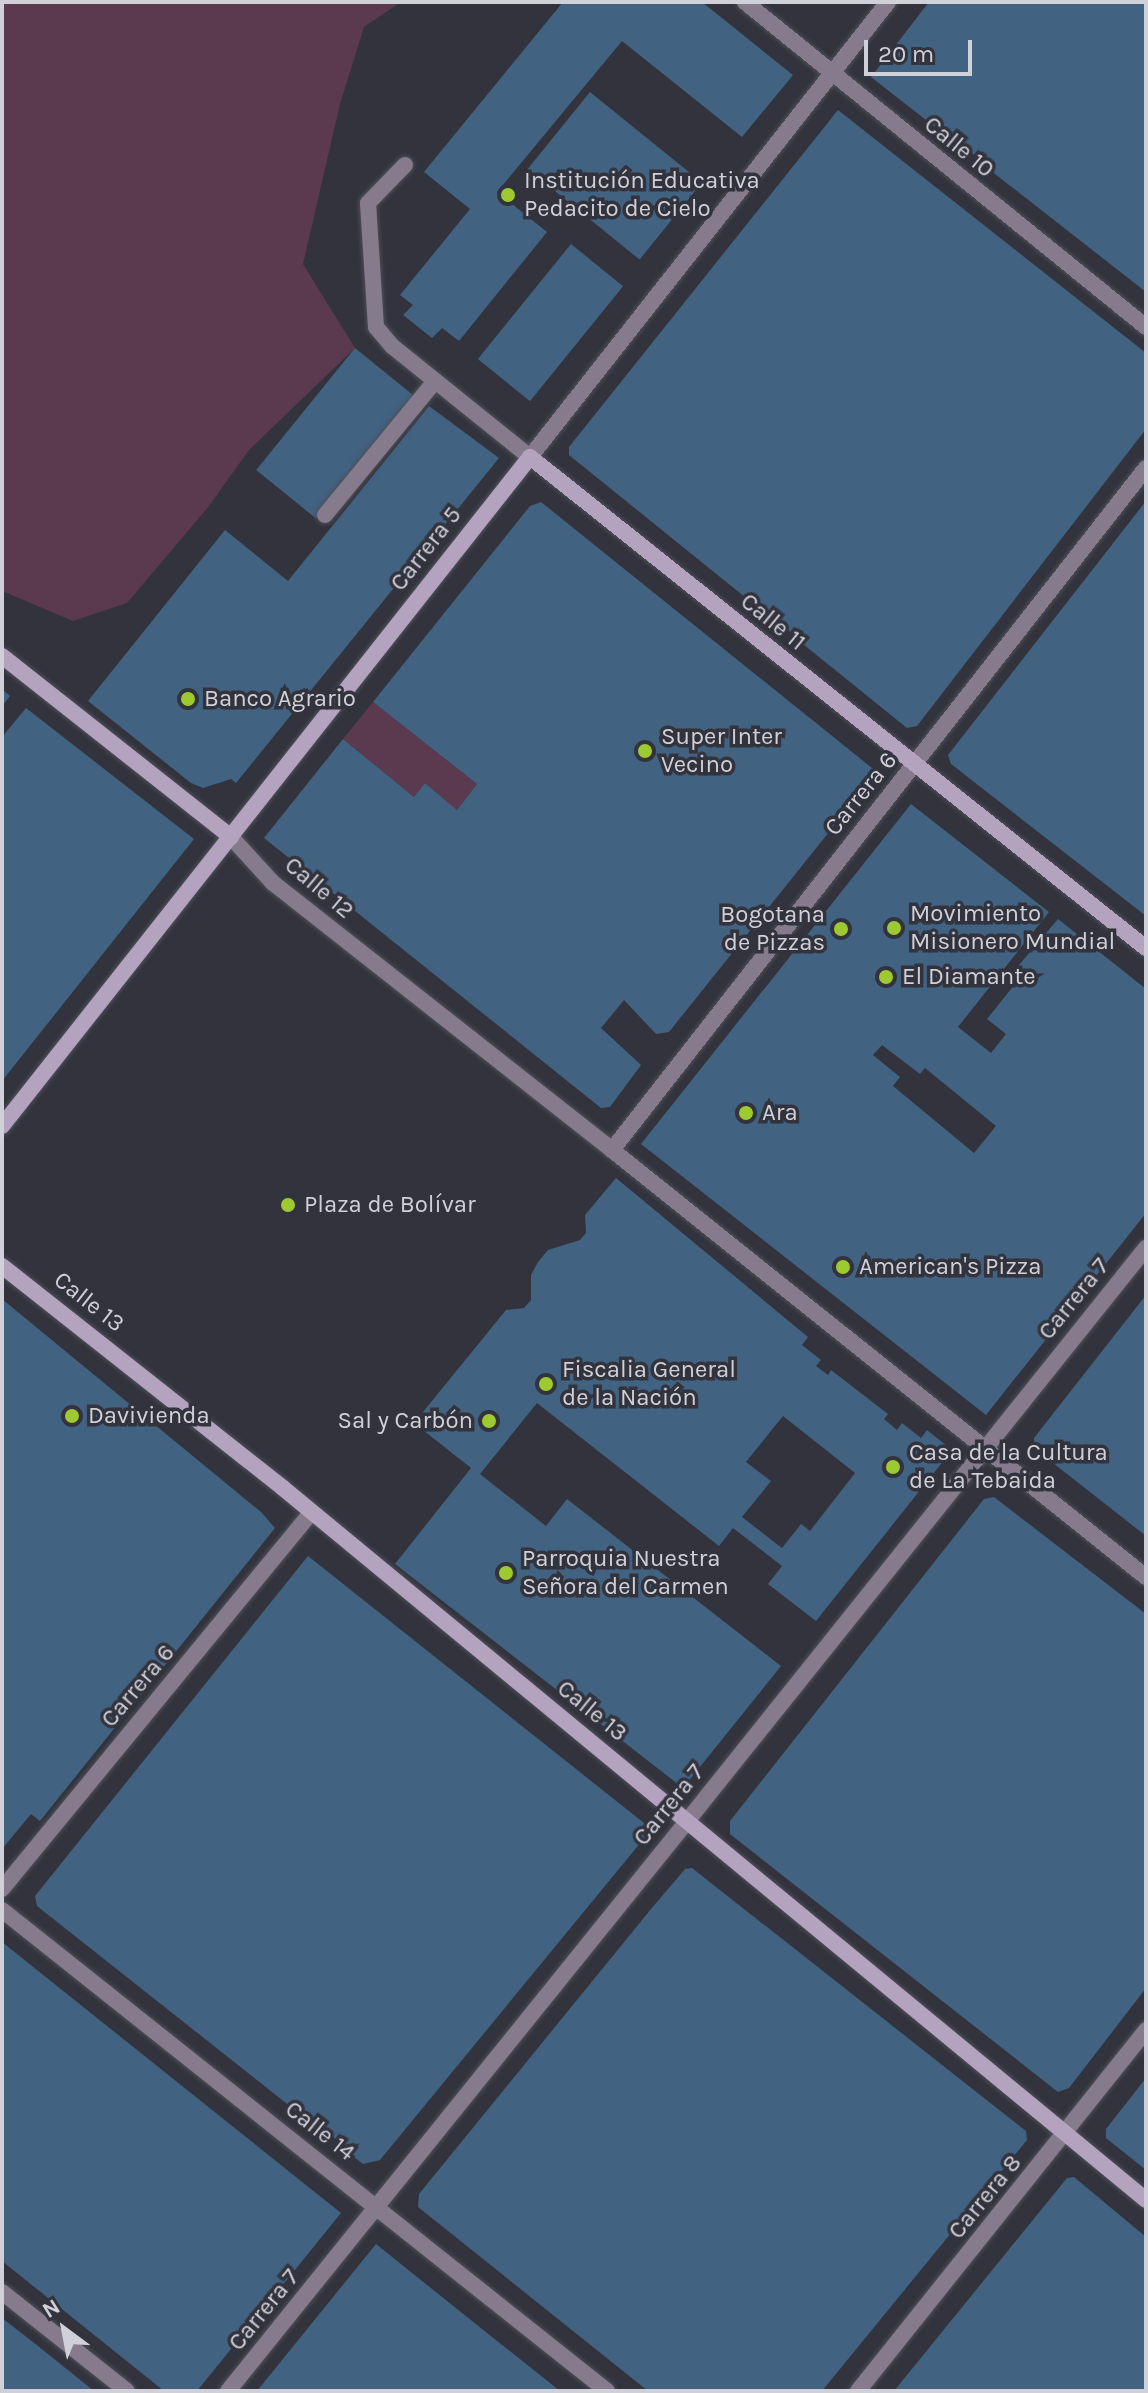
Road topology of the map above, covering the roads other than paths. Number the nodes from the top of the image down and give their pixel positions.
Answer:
1 (745, 2) edge
2 (888, 2) edge
3 (830, 75) junction
4 (405, 165) dead end
5 (1146, 327) edge
6 (435, 381) junction
7 (530, 457) junction
8 (1146, 468) edge
9 (325, 515) dead end
10 (2, 656) edge
11 (914, 766) junction
12 (231, 837) junction
13 (1146, 948) edge
14 (2, 1126) edge
15 (612, 1150) junction
16 (1146, 1248) edge
17 (2, 1266) edge
18 (984, 1448) junction
19 (310, 1514) junction
20 (1146, 1577) edge
21 (688, 1820) junction
22 (2, 1889) edge
23 (2, 1910) edge
24 (1146, 2030) edge
25 (1065, 2134) junction
26 (1146, 2200) edge
27 (378, 2208) junction
28 (2, 2292) edge
29 (127, 2391) edge
30 (228, 2391) edge
31 (607, 2391) edge
32 (858, 2391) edge

1 - 3 street, Calle 10
2 - 3 street, Carrera 5
3 - 5 street, Calle 10
3 - 7 street, Carrera 5
4 - 6 street, Calle 11
6 - 7 street, Calle 11
6 - 9 street
7 - 11 main road, Calle 11
7 - 12 main road, Carrera 5
8 - 11 street, Carrera 6
10 - 12 main road, Calle 12
11 - 13 main road, Calle 11
11 - 15 street, Carrera 6
12 - 14 main road, Carrera 5
12 - 15 street, Calle 12
15 - 18 street, Calle 12
16 - 18 street, Carrera 7
17 - 19 main road, Calle 13
18 - 20 street, Calle 12
18 - 21 street, Carrera 7
19 - 21 main road, Calle 13
19 - 22 street, Carrera 6
21 - 25 main road, Calle 13
21 - 27 street, Carrera 7
23 - 27 street, Calle 14
24 - 25 street, Carrera 8
25 - 26 main road, Calle 13
25 - 32 street, Carrera 8
27 - 30 street, Carrera 7
27 - 31 street, Calle 14
28 - 29 street

